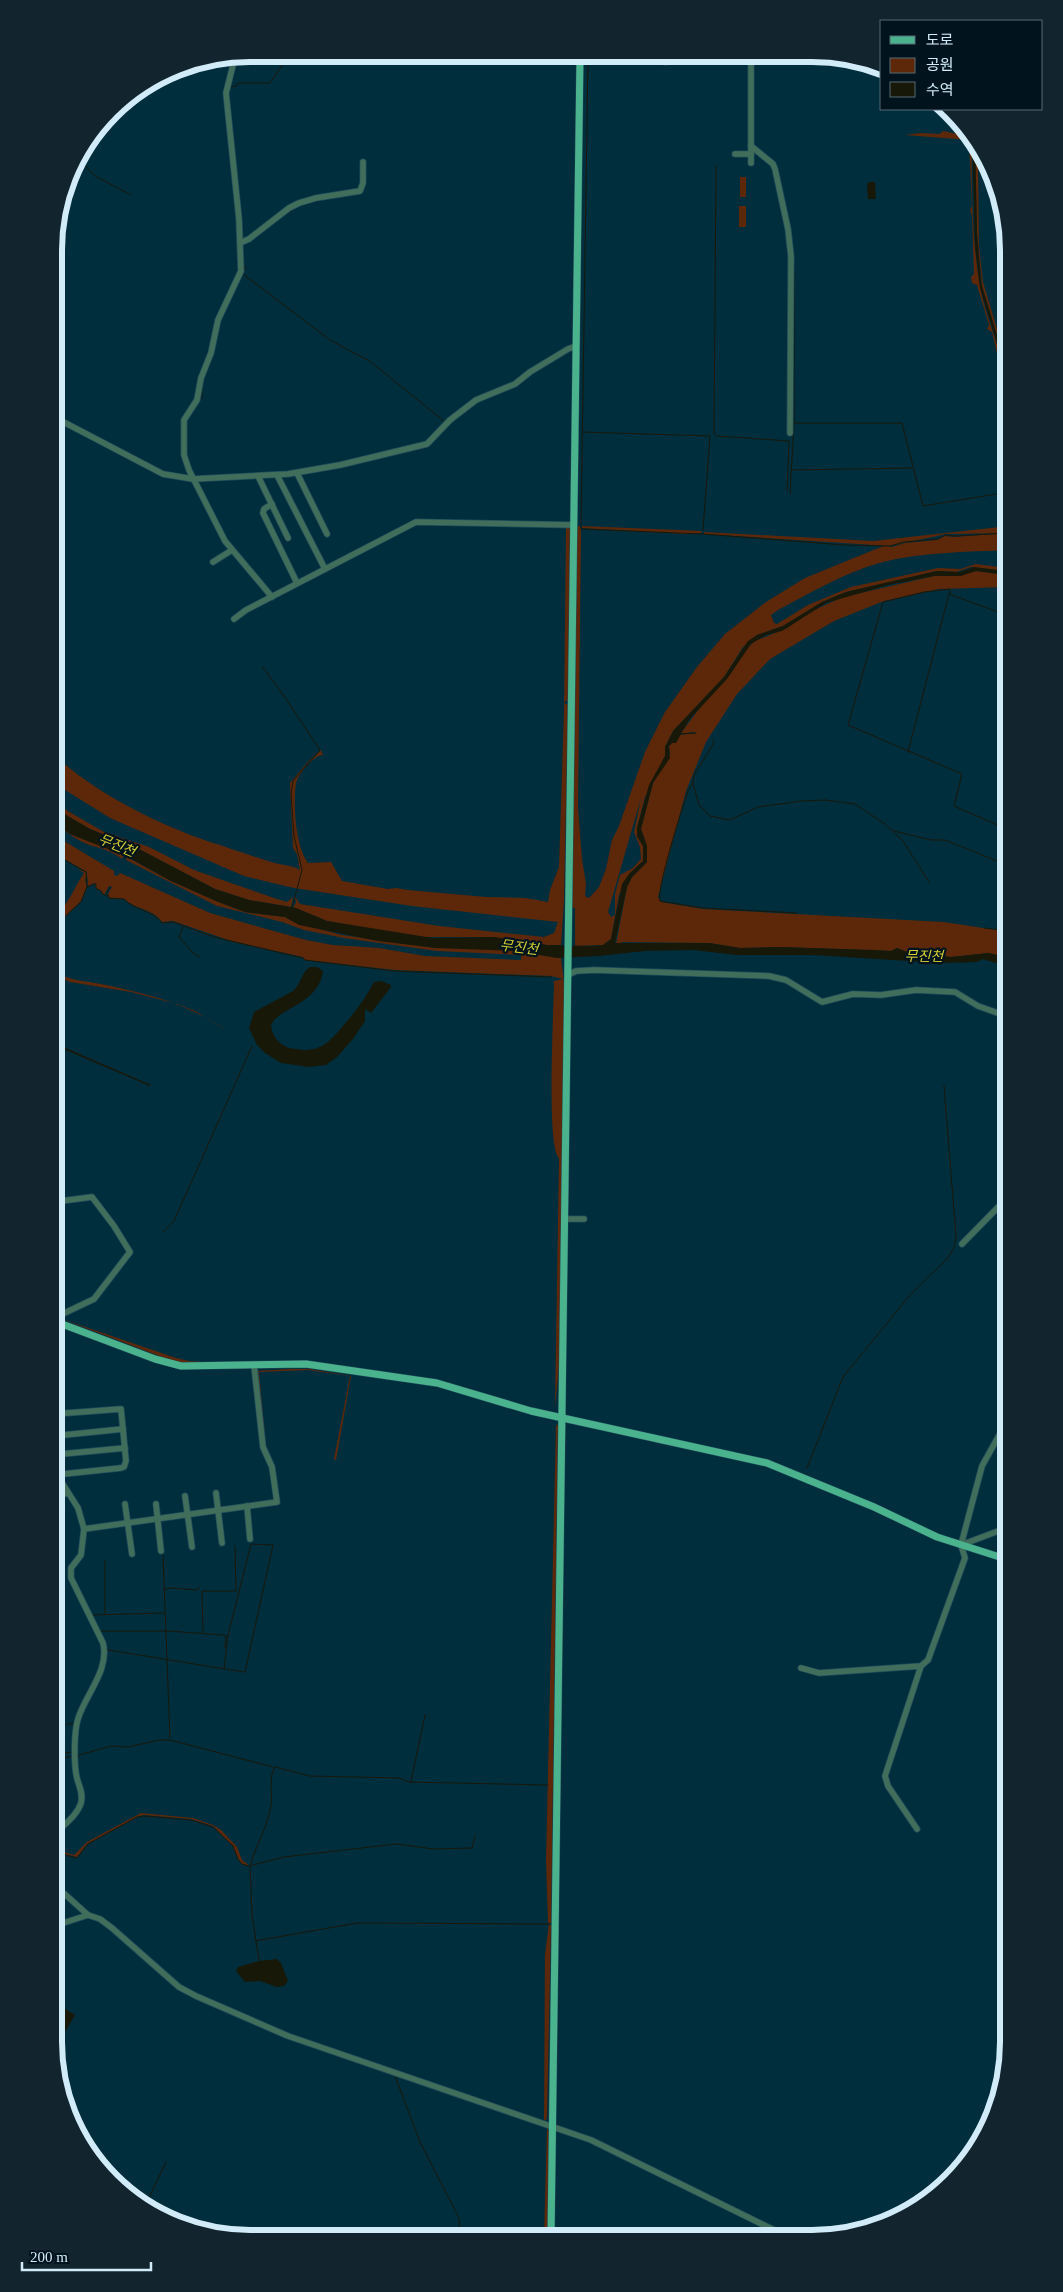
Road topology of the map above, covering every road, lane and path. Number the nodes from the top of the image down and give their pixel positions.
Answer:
1 (580, 62) edge
2 (751, 62) edge
3 (233, 63) edge
4 (751, 146) junction
5 (735, 154) dead end
6 (751, 154) junction
7 (363, 162) dead end
8 (751, 163) dead end
9 (240, 243) junction
10 (576, 346) junction
11 (62, 420) edge
12 (790, 433) dead end
13 (297, 473) junction
14 (277, 475) junction
15 (258, 476) junction
16 (193, 479) junction
17 (272, 504) junction
18 (574, 525) junction
19 (328, 534) dead end
20 (288, 538) dead end
21 (232, 550) junction
22 (213, 562) dead end
23 (325, 569) junction
24 (297, 583) junction
25 (272, 597) junction
26 (234, 619) dead end
27 (568, 971) junction
28 (1000, 1014) edge
29 (62, 1201) dead end
30 (1000, 1205) edge
31 (565, 1219) junction
32 (584, 1219) dead end
33 (962, 1244) dead end
34 (62, 1316) edge
35 (62, 1323) edge
36 (254, 1365) junction
37 (62, 1413) edge
38 (562, 1417) junction
39 (123, 1429) junction
40 (1000, 1434) edge
41 (62, 1435) edge
42 (125, 1448) junction
43 (62, 1454) edge
44 (62, 1472) edge
45 (62, 1484) edge
46 (68, 1493) junction
47 (216, 1493) dead end
48 (62, 1494) edge
49 (185, 1496) dead end
50 (125, 1504) dead end
51 (156, 1504) dead end
52 (247, 1506) junction
53 (218, 1510) junction
54 (188, 1514) junction
55 (158, 1519) junction
56 (128, 1523) junction
57 (84, 1529) junction
58 (1000, 1531) edge
59 (250, 1539) dead end
60 (222, 1543) dead end
61 (961, 1545) junction
62 (192, 1547) dead end
63 (161, 1551) dead end
64 (132, 1554) dead end
65 (1000, 1557) edge
66 (921, 1666) junction
67 (801, 1668) dead end
68 (62, 1827) edge
69 (917, 1829) dead end
70 (62, 1892) edge
71 (88, 1915) junction
72 (62, 1923) edge
73 (551, 2125) junction
74 (551, 2230) edge
75 (774, 2230) edge

1 - 10 main road
2 - 4 street
3 - 9 street
4 - 6 street
4 - 12 street
5 - 6 street
6 - 8 street
7 - 9 street
9 - 16 street
10 - 13 street
10 - 18 main road
11 - 16 street
13 - 14 street
13 - 19 street
14 - 15 street
14 - 23 street
15 - 16 street
15 - 17 street
16 - 21 street
17 - 20 street
17 - 24 street
18 - 23 street
18 - 27 main road
21 - 22 street
21 - 25 street
23 - 24 street
24 - 25 street
25 - 26 street
27 - 28 street
27 - 31 main road
29 - 34 street
30 - 33 street
31 - 32 street
31 - 38 main road
35 - 36 main road
36 - 38 main road
36 - 52 street
37 - 39 street
38 - 61 main road
38 - 73 main road
39 - 41 street
39 - 42 street
40 - 61 street
42 - 43 street
42 - 44 street
45 - 46 street
46 - 48 street
46 - 57 street
47 - 53 street
49 - 54 street
50 - 56 street
51 - 55 street
52 - 53 street
52 - 59 street
53 - 54 street
53 - 60 street
54 - 55 street
54 - 62 street
55 - 56 street
55 - 63 street
56 - 57 street
56 - 64 street
57 - 68 street
58 - 61 street
61 - 65 main road
61 - 66 street
66 - 67 street
66 - 69 street
70 - 71 street
71 - 72 street
71 - 73 street
73 - 74 main road
73 - 75 street

